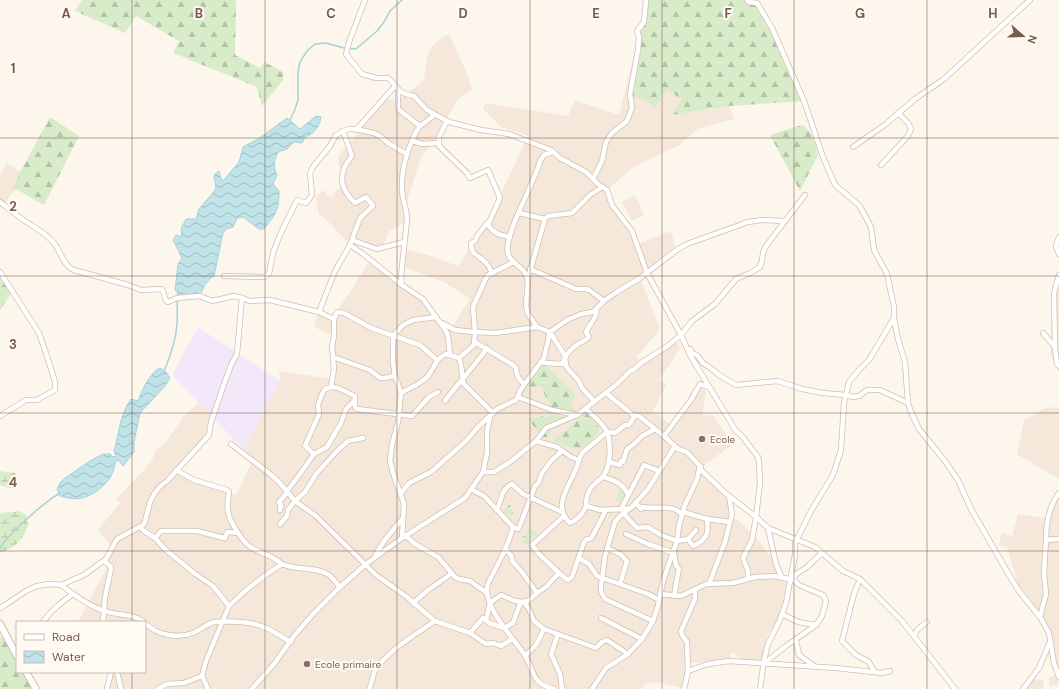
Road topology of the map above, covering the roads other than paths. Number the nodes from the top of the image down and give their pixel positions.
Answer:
1 (364, 0) edge
2 (646, 0) edge
3 (747, 0) edge
4 (1030, 0) edge
5 (396, 88) junction
6 (898, 113) junction
7 (433, 114) junction
8 (447, 121) junction
9 (420, 126) junction
10 (356, 130) junction
11 (342, 131) junction
12 (412, 141) junction
13 (438, 143) junction
14 (853, 147) dead end
15 (553, 152) junction
16 (407, 154) junction
17 (881, 165) dead end
18 (593, 179) junction
19 (602, 187) junction
20 (805, 195) dead end
21 (0, 202) edge
22 (494, 212) junction
23 (519, 213) junction
24 (545, 219) junction
25 (784, 221) junction
26 (1059, 237) edge
27 (510, 238) junction
28 (351, 242) junction
29 (404, 242) junction
30 (1059, 254) edge
31 (514, 262) junction
32 (530, 269) junction
33 (0, 272) edge
34 (492, 273) junction
35 (647, 273) junction
36 (1059, 275) edge
37 (224, 276) dead end
38 (528, 278) junction
39 (402, 286) junction
40 (242, 298) junction
41 (604, 301) junction
42 (596, 309) junction
43 (319, 312) junction
44 (436, 317) junction
45 (894, 318) junction
46 (334, 319) junction
47 (440, 323) junction
48 (537, 327) junction
49 (475, 332) junction
50 (550, 332) junction
51 (1043, 333) dead end
52 (393, 336) junction
53 (681, 336) junction
54 (475, 342) junction
55 (487, 348) junction
56 (1055, 348) junction
57 (450, 355) junction
58 (565, 356) junction
59 (333, 357) junction
60 (459, 358) junction
61 (437, 360) junction
62 (541, 362) junction
63 (1059, 366) edge
64 (395, 376) junction
65 (462, 379) junction
66 (524, 384) junction
67 (331, 387) junction
68 (708, 387) junction
69 (438, 392) dead end
70 (606, 392) junction
71 (401, 393) junction
72 (846, 395) junction
73 (518, 397) junction
74 (355, 400) junction
75 (445, 401) dead end
76 (594, 401) junction
77 (908, 403) junction
78 (586, 409) junction
79 (491, 414) junction
80 (398, 415) junction
81 (577, 415) junction
82 (636, 415) junction
83 (0, 416) edge
84 (655, 429) junction
85 (606, 432) junction
86 (664, 436) junction
87 (363, 438) dead end
88 (536, 441) junction
89 (230, 444) dead end
90 (675, 446) junction
91 (562, 451) junction
92 (314, 454) junction
93 (579, 460) junction
94 (609, 462) junction
95 (700, 466) junction
96 (176, 470) junction
97 (659, 471) junction
98 (483, 472) junction
99 (603, 477) junction
100 (472, 489) junction
101 (287, 491) junction
102 (401, 493) junction
103 (1059, 493) edge
104 (628, 495) junction
105 (729, 496) junction
106 (530, 497) junction
107 (295, 501) junction
108 (636, 504) junction
109 (586, 506) junction
110 (280, 510) dead end
111 (497, 510) junction
112 (606, 510) junction
113 (622, 511) junction
114 (563, 514) junction
115 (683, 514) junction
116 (403, 517) junction
117 (756, 517) junction
118 (707, 519) junction
119 (730, 522) junction
120 (280, 524) dead end
121 (140, 527) junction
122 (513, 528) junction
123 (768, 528) junction
124 (696, 530) dead end
125 (238, 533) junction
126 (626, 534) dead end
127 (404, 537) junction
128 (155, 538) junction
129 (1059, 538) edge
130 (688, 539) junction
131 (797, 540) junction
132 (1046, 540) junction
133 (678, 541) junction
134 (607, 548) junction
135 (506, 549) junction
136 (822, 552) junction
137 (674, 553) junction
138 (375, 558) junction
139 (579, 558) junction
140 (104, 561) junction
141 (282, 564) junction
142 (366, 564) junction
143 (559, 573) junction
144 (451, 574) junction
145 (602, 578) junction
146 (782, 578) junction
147 (748, 579) junction
148 (860, 579) junction
149 (792, 580) junction
150 (620, 584) junction
151 (709, 584) junction
152 (61, 585) junction
153 (340, 587) junction
154 (695, 591) junction
155 (487, 593) junction
156 (537, 593) junction
157 (73, 594) junction
158 (660, 594) junction
159 (674, 596) junction
160 (659, 600) junction
161 (523, 602) junction
162 (413, 603) junction
163 (490, 603) junction
164 (229, 606) junction
165 (0, 608) edge
166 (103, 611) junction
167 (782, 614) junction
168 (1040, 617) junction
169 (483, 618) junction
170 (601, 618) dead end
171 (44, 621) edge
172 (103, 621) edge
173 (141, 621) edge
174 (435, 621) junction
175 (653, 621) junction
176 (222, 622) junction
177 (927, 622) dead end
178 (0, 624) edge
179 (146, 624) edge
180 (816, 625) junction
181 (504, 628) junction
182 (544, 629) junction
183 (470, 634) junction
184 (558, 634) junction
185 (914, 636) junction
186 (512, 639) junction
187 (642, 639) junction
188 (796, 640) junction
189 (1050, 640) junction
190 (290, 642) junction
191 (16, 652) edge
192 (628, 654) junction
193 (525, 656) junction
194 (763, 664) junction
195 (816, 667) junction
196 (890, 670) dead end
197 (688, 671) junction
198 (874, 671) junction
199 (27, 673) edge
200 (111, 673) edge
201 (117, 673) edge
202 (202, 676) junction
203 (1059, 677) edge
204 (36, 689) edge
205 (107, 689) edge
206 (121, 689) edge
207 (158, 689) edge
208 (208, 689) edge
209 (252, 689) edge
210 (369, 689) edge
211 (554, 689) edge
212 (562, 689) edge
213 (592, 689) edge
214 (684, 689) edge
215 (760, 689) edge
216 (955, 689) edge
217 (1023, 689) edge

1 - 5 street
2 - 18 street
3 - 45 street
4 - 6 street
5 - 7 street
5 - 9 street
5 - 10 street
6 - 14 street
6 - 17 street
7 - 8 street
7 - 9 street
8 - 13 street
8 - 15 street
9 - 12 street
10 - 11 street
10 - 16 street
11 - 28 street
11 - 37 street
12 - 13 street
12 - 16 street
13 - 22 street
15 - 18 street
15 - 23 street
16 - 29 street
18 - 19 street
19 - 24 street
19 - 35 street
20 - 25 street
21 - 40 street
22 - 27 street
22 - 34 street
23 - 24 street
23 - 27 street
24 - 32 street
25 - 35 street
25 - 53 street
26 - 30 street
27 - 31 street
28 - 29 street
28 - 39 street
28 - 43 street
29 - 39 street
31 - 34 street
31 - 38 street
32 - 38 street
32 - 41 street
33 - 83 street
34 - 49 street
35 - 41 street
35 - 53 street
36 - 56 street
38 - 48 street
39 - 44 street
40 - 43 street
40 - 96 street
41 - 42 street
42 - 50 street
42 - 58 street
43 - 46 street
44 - 47 street
44 - 52 street
45 - 72 street
45 - 77 street
46 - 52 street
46 - 59 street
47 - 49 street
47 - 57 street
48 - 49 street
48 - 50 street
49 - 54 street
50 - 58 street
50 - 62 street
51 - 56 street
52 - 61 street
52 - 64 street
53 - 68 street
53 - 70 street
53 - 72 street
54 - 55 street
54 - 60 street
55 - 65 street
55 - 66 street
56 - 63 street
57 - 60 street
57 - 61 street
58 - 62 street
58 - 76 street
59 - 64 street
59 - 67 street
60 - 65 street
61 - 71 street
62 - 66 street
64 - 71 street
65 - 75 street
65 - 79 street
66 - 73 street
67 - 74 street
67 - 92 street
68 - 86 street
68 - 117 street
69 - 80 street
70 - 76 street
70 - 82 street
71 - 80 street
72 - 77 street
72 - 131 street
73 - 79 street
73 - 81 street
74 - 80 street
74 - 92 street
76 - 78 street
77 - 168 street
78 - 81 street
78 - 85 street
79 - 98 street
79 - 102 street
80 - 102 street
81 - 88 street
82 - 84 street
82 - 85 street
84 - 86 street
84 - 94 street
85 - 93 street
85 - 94 street
86 - 90 street
87 - 107 street
88 - 91 street
88 - 98 street
89 - 101 street
90 - 95 street
90 - 97 street
91 - 93 street
91 - 106 street
92 - 101 street
93 - 114 street
94 - 99 street
95 - 105 street
95 - 115 street
96 - 121 street
96 - 125 street
97 - 104 street
97 - 108 street
98 - 100 street
99 - 104 street
99 - 109 street
100 - 111 street
100 - 127 street
101 - 107 street
101 - 110 street
102 - 116 street
103 - 132 street
104 - 113 street
105 - 117 street
105 - 119 street
106 - 111 street
106 - 114 street
106 - 122 street
107 - 120 street
107 - 142 street
108 - 113 street
108 - 115 street
109 - 112 street
109 - 114 street
111 - 122 street
112 - 113 street
112 - 139 street
113 - 133 street
113 - 134 street
114 - 143 street
115 - 118 street
115 - 133 street
116 - 127 street
116 - 138 street
117 - 123 street
117 - 147 street
118 - 119 street
118 - 130 street
119 - 151 street
121 - 128 street
121 - 140 street
122 - 135 street
123 - 131 street
123 - 146 street
124 - 130 street
125 - 128 street
125 - 141 street
126 - 137 street
127 - 138 street
127 - 144 street
128 - 164 street
129 - 132 street
130 - 133 street
131 - 136 street
131 - 149 street
132 - 168 street
133 - 137 street
134 - 145 street
134 - 150 street
135 - 155 street
135 - 156 street
136 - 148 street
136 - 149 street
137 - 158 street
137 - 159 street
138 - 142 street
139 - 143 street
139 - 145 street
140 - 152 street
140 - 166 street
141 - 153 street
141 - 164 street
142 - 153 street
142 - 162 street
143 - 156 street
144 - 155 street
144 - 162 street
145 - 150 street
145 - 175 street
146 - 147 street
146 - 149 street
147 - 151 street
148 - 185 street
148 - 198 street
149 - 167 street
149 - 180 street
150 - 160 street
151 - 154 street
152 - 157 street
152 - 165 street
153 - 190 street
154 - 159 street
154 - 197 street
155 - 163 street
156 - 161 street
157 - 166 street
157 - 171 street
158 - 159 street
158 - 160 street
160 - 175 street
161 - 163 street
161 - 181 street
161 - 182 street
162 - 174 street
163 - 169 street
163 - 181 street
164 - 176 street
166 - 172 street
166 - 173 street
167 - 180 street
167 - 194 street
168 - 189 street
169 - 181 street
169 - 183 street
170 - 187 street
174 - 183 street
174 - 210 street
175 - 187 street
176 - 179 street
176 - 190 street
176 - 202 street
177 - 185 street
178 - 191 street
180 - 188 street
181 - 186 street
182 - 184 street
182 - 193 street
183 - 186 street
184 - 192 street
184 - 212 street
185 - 216 street
186 - 193 street
187 - 192 street
188 - 194 street
188 - 195 street
189 - 203 street
189 - 217 street
190 - 209 street
192 - 213 street
193 - 211 street
194 - 195 street
194 - 197 street
194 - 215 street
195 - 198 street
196 - 198 street
197 - 214 street
199 - 204 street
200 - 205 street
201 - 206 street
202 - 207 street
202 - 208 street

